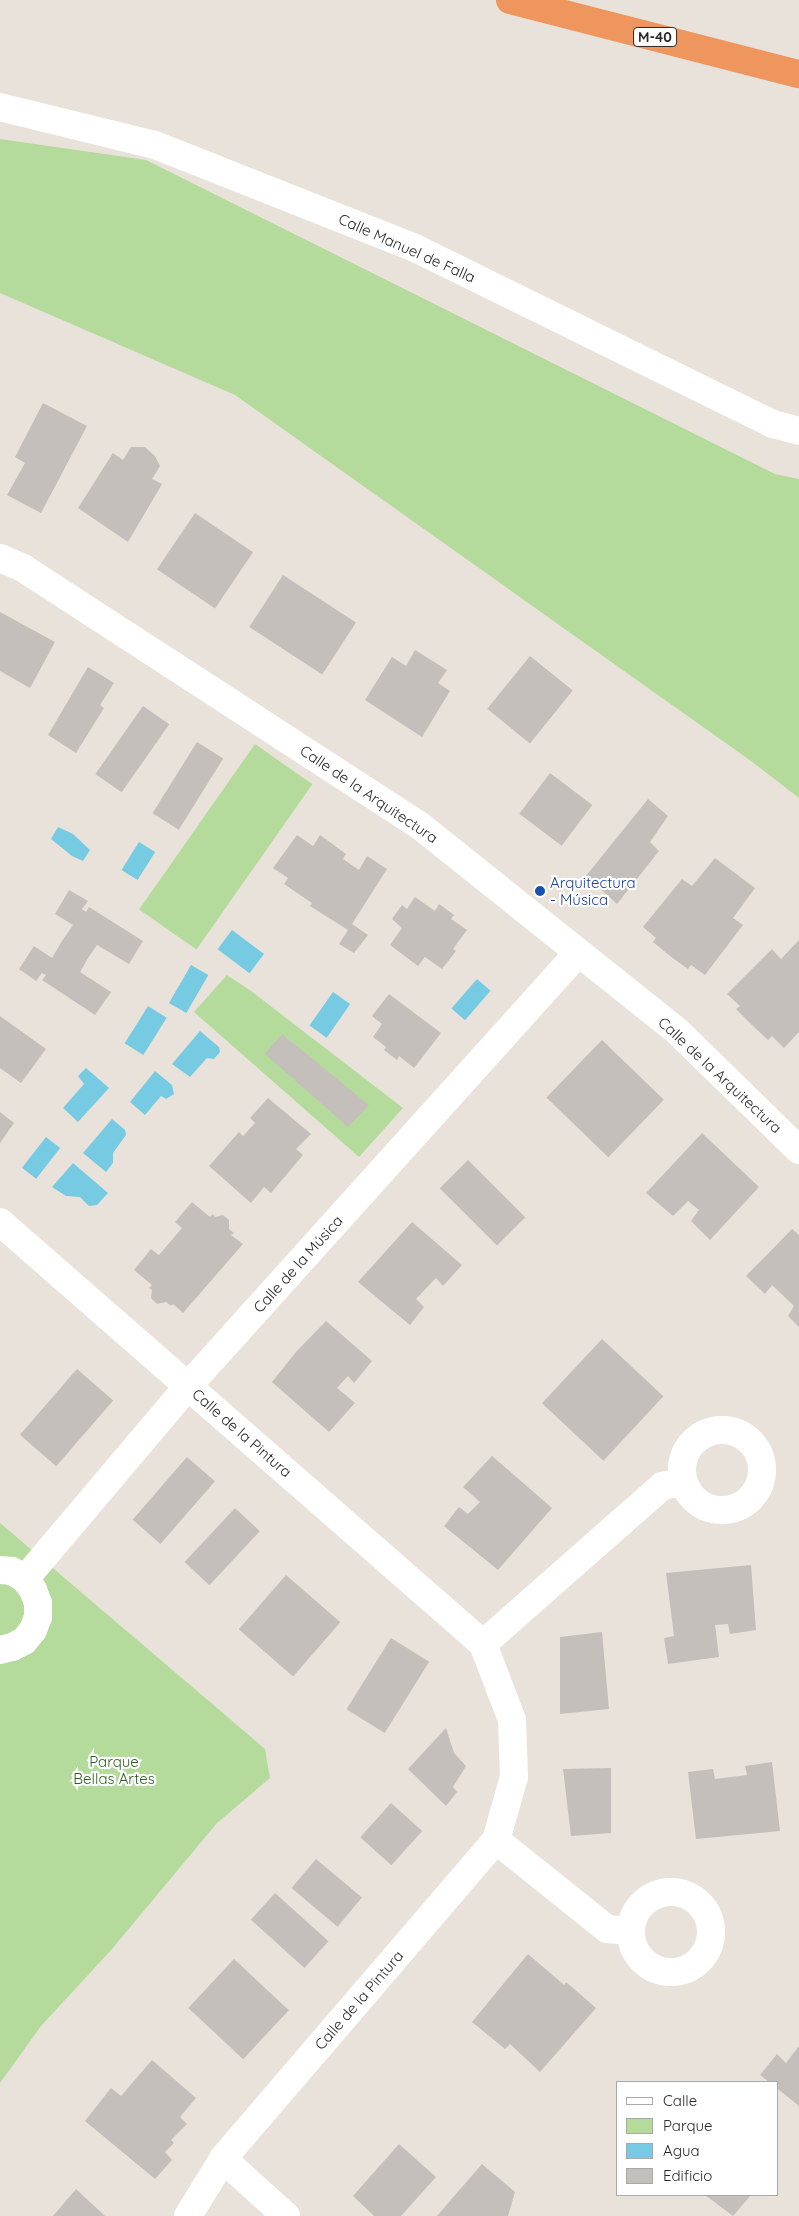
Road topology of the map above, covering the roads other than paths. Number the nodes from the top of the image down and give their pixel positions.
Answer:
1 (510, 0) edge
2 (799, 74) edge
3 (0, 107) edge
4 (799, 430) edge
5 (0, 558) edge
6 (578, 953) junction
7 (799, 1150) edge
8 (0, 1222) edge
9 (188, 1386) junction
10 (683, 1482) dead end
11 (12, 1574) edge
12 (483, 1644) junction
13 (0, 1650) edge
14 (496, 1840) junction
15 (630, 1931) dead end
16 (223, 2159) junction
17 (188, 2216) edge
18 (286, 2216) edge

1 - 2 highway, M-40
3 - 4 street, Calle Manuel de Falla
5 - 6 street, Calle de la Arquitectura
6 - 7 street, Calle de la Arquitectura
6 - 9 street, Calle de la Música
8 - 9 street, Calle de la Pintura
9 - 11 street, Calle de la Música
9 - 12 street, Calle de la Pintura
10 - 12 street
11 - 13 street
12 - 14 street, Calle de la Pintura
14 - 15 street
14 - 16 street, Calle de la Pintura
16 - 17 street, Calle de la Pintura
16 - 18 street

